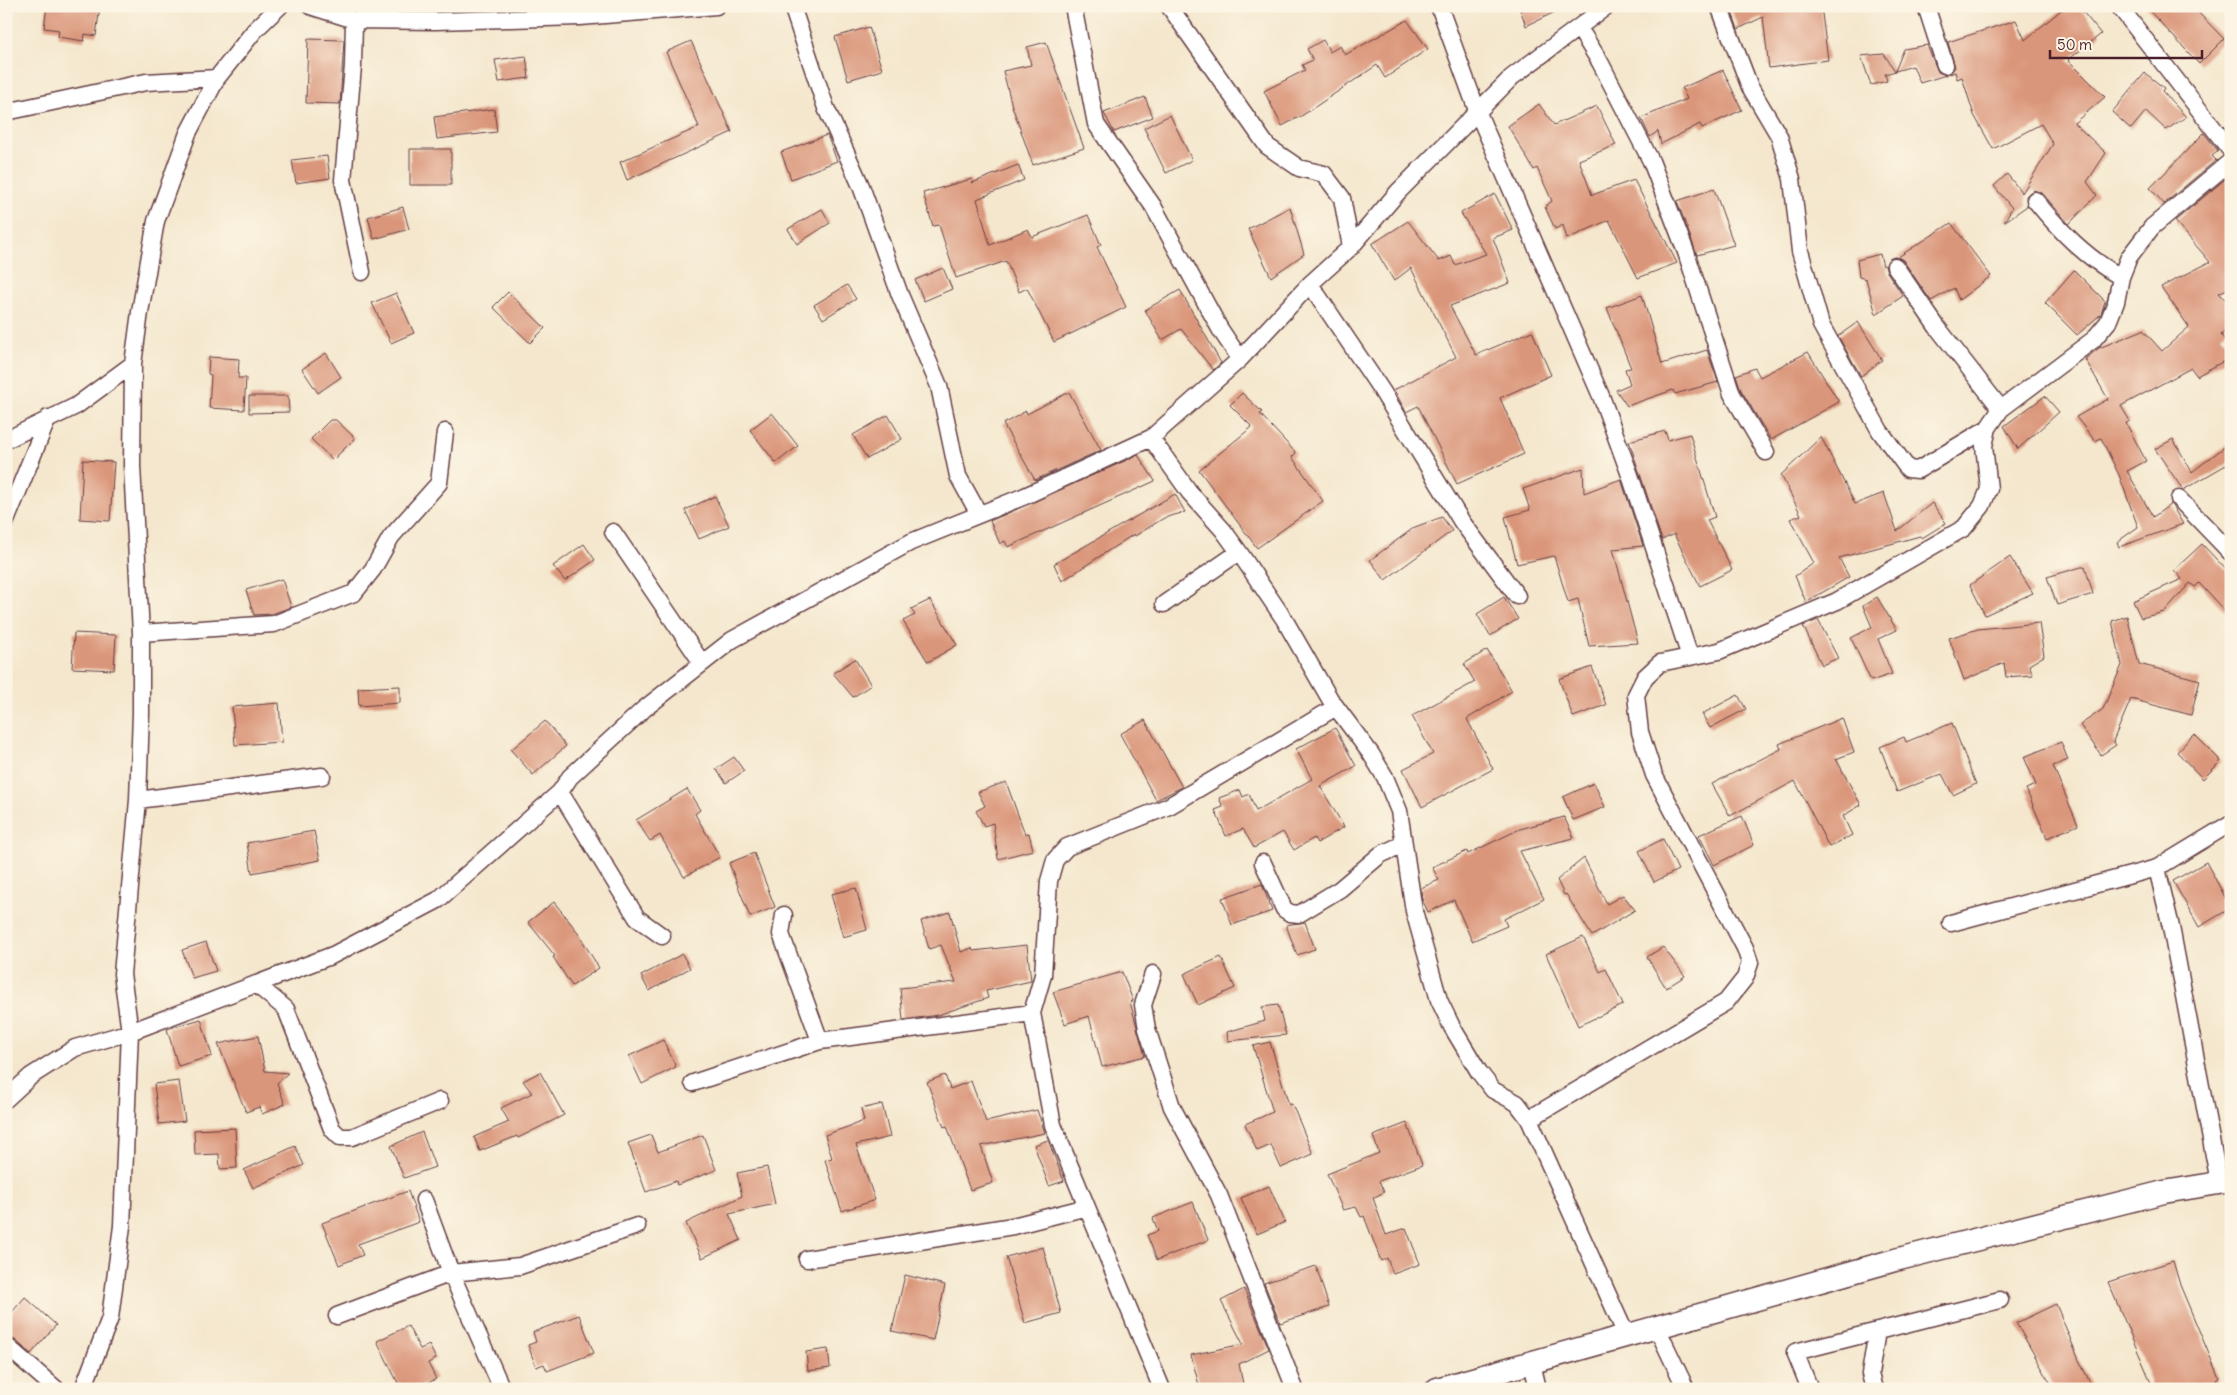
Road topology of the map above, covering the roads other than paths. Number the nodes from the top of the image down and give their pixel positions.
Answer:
1 (280, 6) edge
2 (310, 6) edge
3 (716, 6) edge
4 (792, 6) edge
5 (1073, 6) edge
6 (1169, 6) edge
7 (1439, 6) edge
8 (1607, 6) edge
9 (1719, 6) edge
10 (1926, 6) edge
11 (2119, 6) edge
12 (354, 20) junction
13 (1579, 28) junction
14 (1946, 65) dead end
15 (217, 78) junction
16 (6, 112) edge
17 (1478, 113) junction
18 (2231, 151) edge
19 (2231, 161) edge
20 (2035, 200) dead end
21 (1351, 247) junction
22 (1895, 266) dead end
23 (362, 272) dead end
24 (2121, 277) junction
25 (1310, 284) junction
26 (1240, 359) junction
27 (133, 364) junction
28 (2001, 409) junction
29 (48, 418) junction
30 (1988, 428) junction
31 (445, 432) dead end
32 (1151, 438) junction
33 (6, 440) edge
34 (1766, 452) dead end
35 (2179, 499) dead end
36 (979, 514) junction
37 (6, 521) edge
38 (613, 532) dead end
39 (1239, 552) junction
40 (2231, 553) edge
41 (1517, 596) dead end
42 (1164, 604) dead end
43 (141, 633) junction
44 (1690, 657) junction
45 (702, 663) junction
46 (1336, 707) junction
47 (322, 776) dead end
48 (560, 792) junction
49 (138, 800) junction
50 (2231, 823) edge
51 (1403, 844) junction
52 (1263, 863) dead end
53 (2157, 868) junction
54 (784, 915) dead end
55 (1951, 923) dead end
56 (662, 936) dead end
57 (1153, 974) dead end
58 (256, 984) junction
59 (1032, 1013) junction
60 (130, 1032) junction
61 (820, 1040) junction
62 (693, 1083) dead end
63 (6, 1099) edge
64 (440, 1101) dead end
65 (1529, 1119) junction
66 (2225, 1182) edge
67 (424, 1200) dead end
68 (1087, 1207) junction
69 (637, 1226) dead end
70 (807, 1259) dead end
71 (451, 1272) junction
72 (2000, 1300) dead end
73 (337, 1316) dead end
74 (1657, 1328) junction
75 (1877, 1331) junction
76 (1627, 1337) junction
77 (8, 1348) dead end
78 (1532, 1363) junction
79 (56, 1389) edge
80 (83, 1389) edge
81 (502, 1389) edge
82 (1162, 1389) edge
83 (1296, 1389) edge
84 (1437, 1389) edge
85 (1538, 1389) edge
86 (1686, 1389) edge
87 (1810, 1389) edge
88 (1874, 1389) edge

1 - 15 street
2 - 12 street
3 - 12 street
4 - 36 street
5 - 26 street
6 - 21 street
7 - 17 street
8 - 13 street
9 - 30 street
10 - 14 street
11 - 18 street
12 - 23 street
13 - 17 street
13 - 34 street
15 - 16 street
15 - 27 street
17 - 21 street
17 - 44 street
19 - 24 street
20 - 24 street
21 - 25 street
22 - 28 street
24 - 28 street
25 - 26 street
25 - 41 street
26 - 32 street
27 - 29 street
27 - 43 street
28 - 30 street
29 - 33 street
29 - 37 street
30 - 44 street
31 - 43 street
32 - 36 street
32 - 39 street
35 - 40 street
36 - 45 street
38 - 45 street
39 - 42 street
39 - 46 street
43 - 49 street
44 - 65 street
45 - 48 street
46 - 51 street
46 - 59 street
47 - 49 street
48 - 56 street
48 - 58 street
49 - 60 street
50 - 53 street
51 - 52 street
51 - 65 street
53 - 55 street
53 - 66 street
54 - 61 street
57 - 83 street
58 - 60 street
58 - 64 street
59 - 61 street
59 - 68 street
60 - 63 street
60 - 80 street
61 - 62 street
65 - 76 street
66 - 74 street
67 - 71 street
68 - 70 street
68 - 82 street
69 - 71 street
71 - 73 street
71 - 81 street
72 - 75 street
74 - 76 street
74 - 86 street
75 - 87 street
75 - 88 street
76 - 78 street
77 - 79 street
78 - 84 street
78 - 85 street

